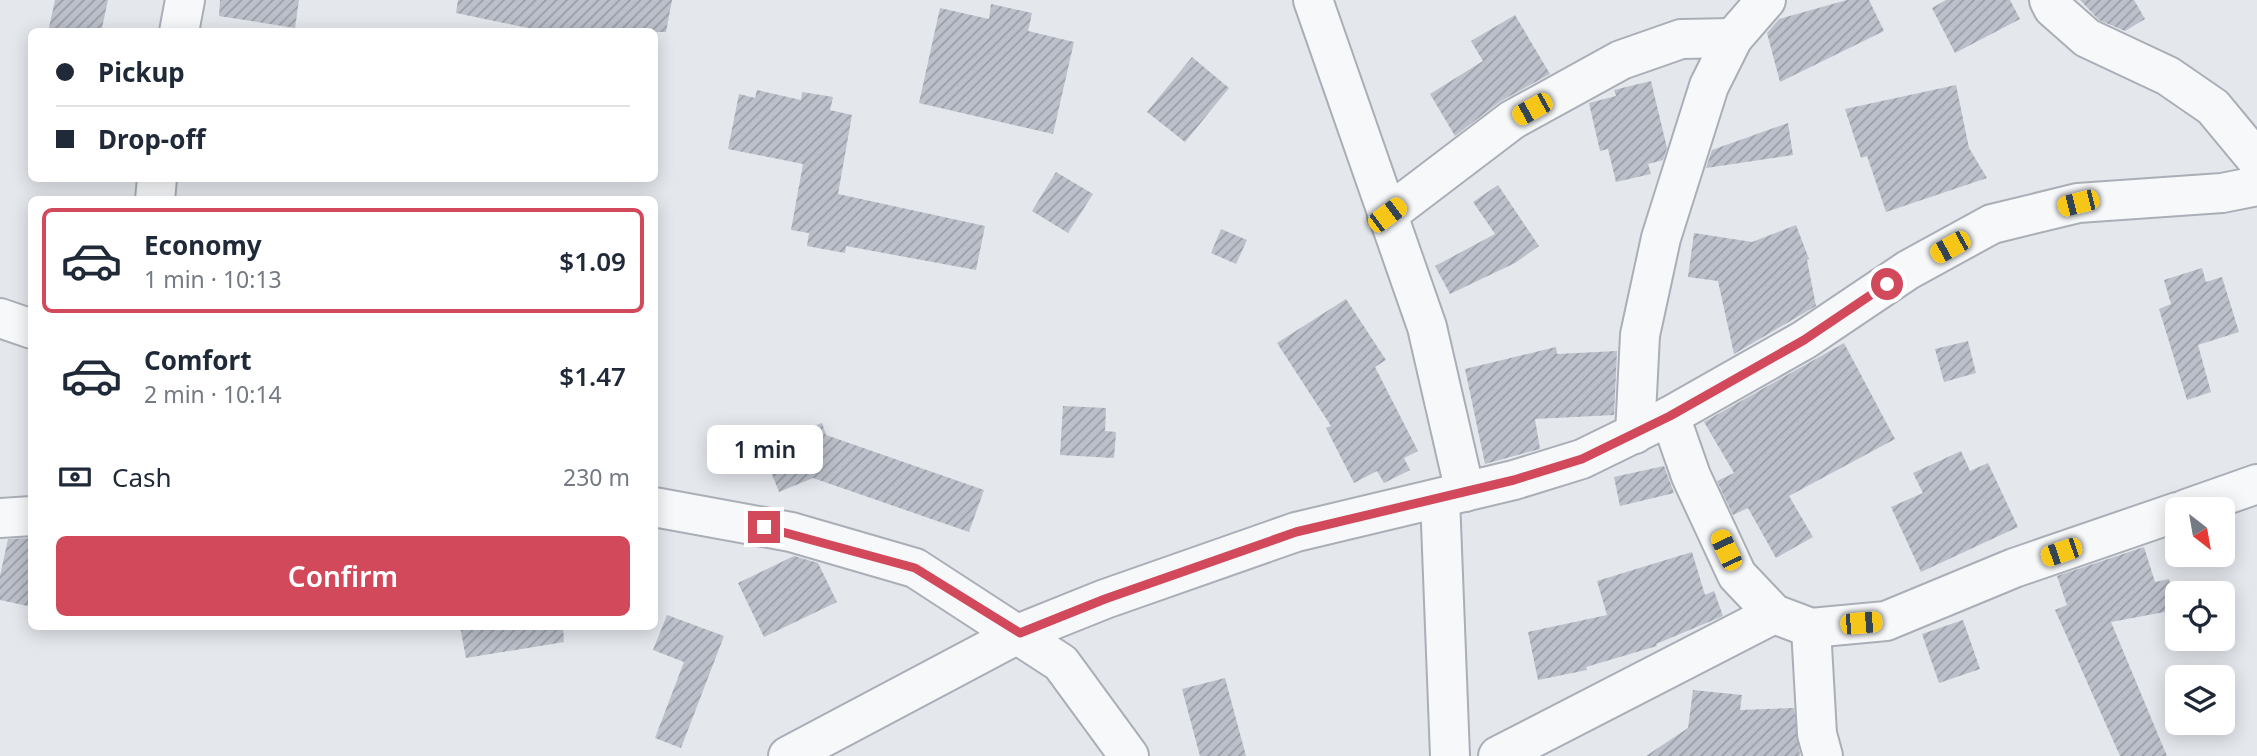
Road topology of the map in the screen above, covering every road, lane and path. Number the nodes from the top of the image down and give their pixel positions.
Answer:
1 (185, 0) edge
2 (1314, 0) edge
3 (1766, 0) edge
4 (2049, 0) edge
5 (180, 28) edge
6 (1733, 38) junction
7 (2257, 160) edge
8 (2257, 186) edge
9 (1387, 215) junction
10 (0, 318) edge
11 (28, 328) edge
12 (1670, 416) junction
13 (1635, 434) junction
14 (2257, 484) edge
15 (1453, 495) junction
16 (2220, 497) edge
17 (658, 508) edge
18 (28, 516) edge
19 (2165, 516) edge
20 (0, 519) edge
21 (1774, 614) junction
22 (1811, 628) junction
23 (1020, 633) junction
24 (788, 756) edge
25 (1129, 756) edge
26 (1450, 756) edge
27 (1498, 756) edge
28 (1823, 756) edge

1 - 5 street
2 - 9 street
3 - 6 street
4 - 7 street
6 - 9 street
6 - 13 street
8 - 12 street
9 - 15 street
10 - 11 street
12 - 13 street
12 - 21 street
13 - 15 street
14 - 16 street
15 - 23 street
15 - 26 street
17 - 23 street
18 - 20 street
19 - 22 street
21 - 22 street
21 - 27 street
22 - 28 street
23 - 24 street
23 - 25 street

